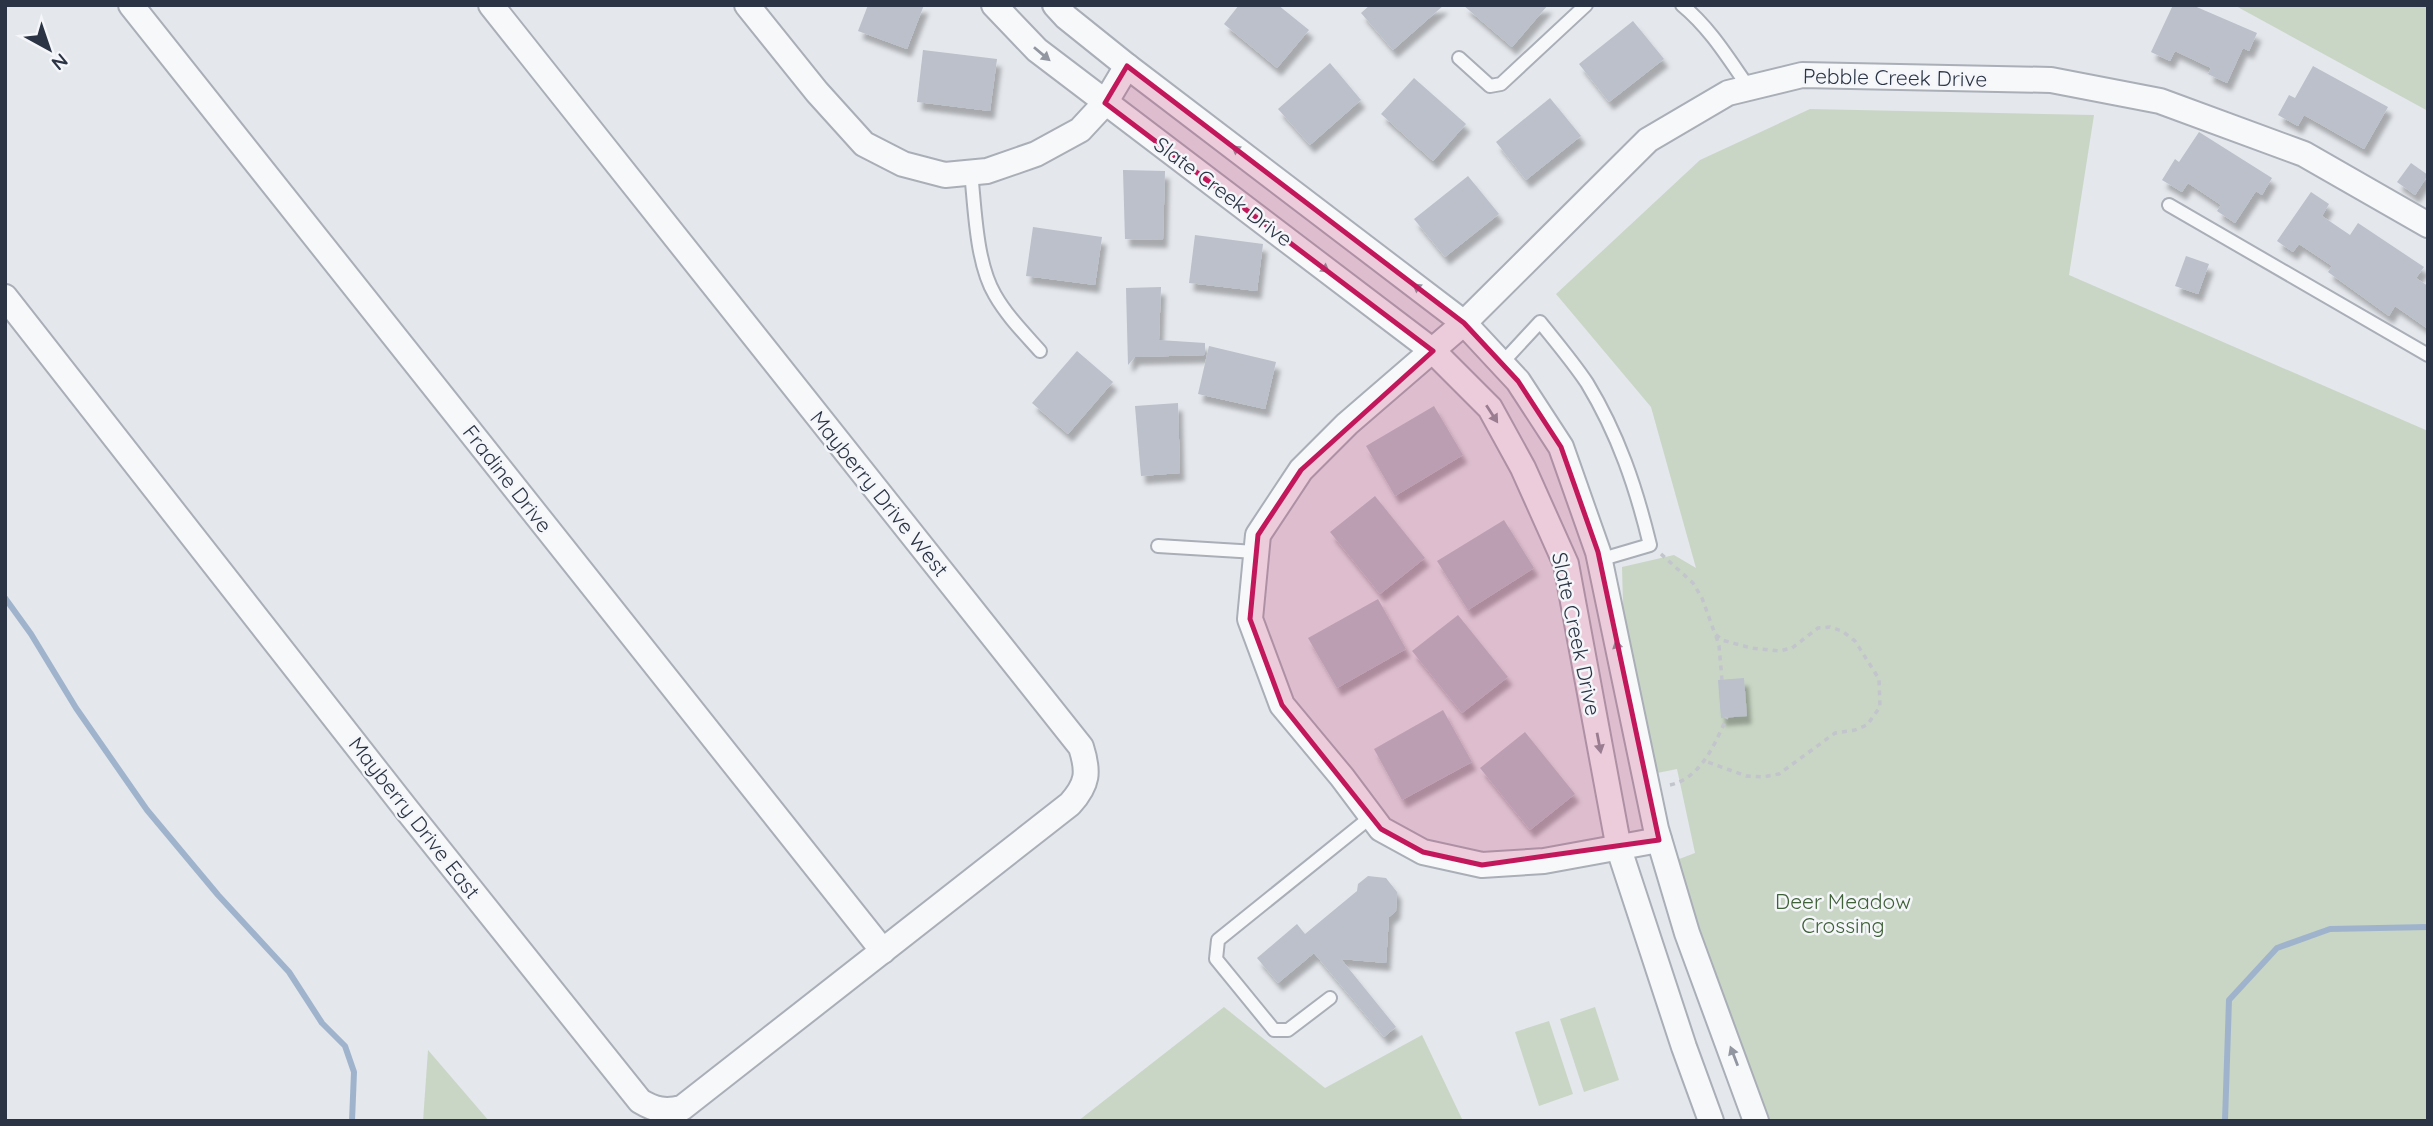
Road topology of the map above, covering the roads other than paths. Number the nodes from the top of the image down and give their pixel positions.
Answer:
1 (131, 5) edge
2 (491, 5) edge
3 (747, 5) edge
4 (994, 5) edge
5 (1055, 5) edge
6 (1586, 5) edge
7 (1682, 5) edge
8 (1459, 58) dead end
9 (1127, 66) junction
10 (1749, 88) junction
11 (1105, 103) junction
12 (971, 172) junction
13 (2169, 205) dead end
14 (2428, 225) edge
15 (5, 298) edge
16 (1464, 323) junction
17 (1040, 351) dead end
18 (1433, 351) junction
19 (2428, 355) edge
20 (1502, 363) junction
21 (1158, 546) dead end
22 (1256, 552) junction
23 (1599, 559) junction
24 (1371, 816) junction
25 (1659, 840) junction
26 (1619, 849) junction
27 (883, 951) junction
28 (1331, 998) dead end
29 (1711, 1121) edge
30 (1756, 1121) edge

1 - 27 street, Fradine Drive
2 - 27 street, Mayberry Drive West
3 - 12 street
4 -> 11 street, Slate Creek Drive
5 - 9 street, Slate Creek Drive
6 - 8 lane
7 - 10 lane
9 - 11 street
16 -> 9 street, Slate Creek Drive
10 - 14 street, Pebble Creek Drive
10 - 16 street, Pebble Creek Drive
11 - 12 street
11 -> 18 street, Slate Creek Drive
12 - 17 lane
13 - 19 lane
15 - 27 street, Mayberry Drive East
16 - 18 street, Pebble Creek Drive
16 - 20 street, Slate Creek Drive
18 - 22 street, Pebble Creek Drive
18 -> 26 street, Slate Creek Drive
20 - 23 street, Slate Creek Drive
20 - 23 lane
21 - 22 lane
22 - 24 street, Pebble Creek Drive
25 -> 23 street, Slate Creek Drive
24 - 26 street, Pebble Creek Drive
24 - 28 lane
25 - 26 street, Pebble Creek Drive
30 -> 25 street, Slate Creek Drive
26 - 29 street, Slate Creek Drive

